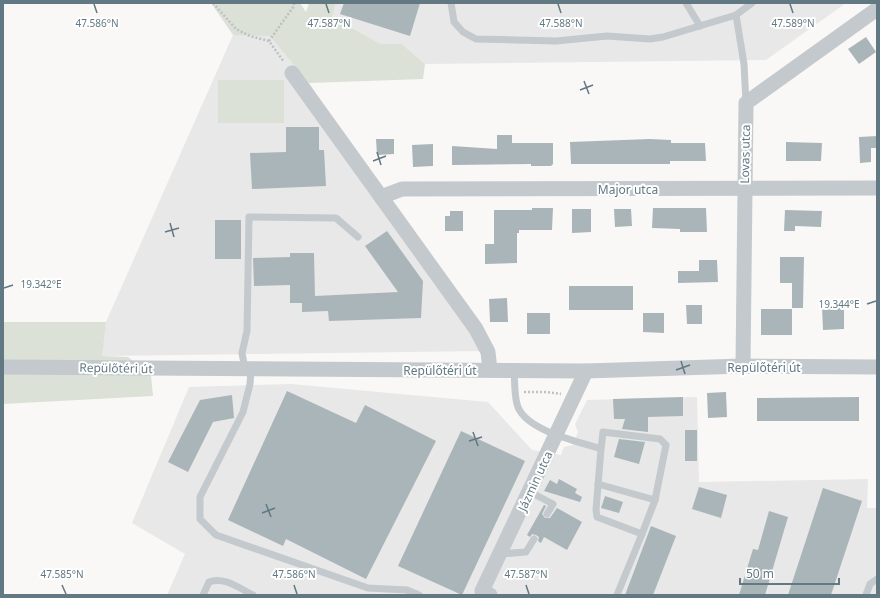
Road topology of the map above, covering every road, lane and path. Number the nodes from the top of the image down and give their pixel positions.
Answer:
1 (214, 3) edge
2 (294, 3) edge
3 (451, 3) edge
4 (686, 3) edge
5 (752, 3) edge
6 (877, 10) edge
7 (736, 15) junction
8 (700, 26) junction
9 (269, 41) junction
10 (292, 73) joint
11 (746, 103) junction
12 (877, 188) edge
13 (744, 189) junction
14 (381, 197) junction
15 (358, 237) dead end
16 (743, 366) junction
17 (3, 367) edge
18 (877, 367) edge
19 (248, 369) junction
20 (490, 370) junction
21 (514, 370) junction
22 (586, 371) junction
23 (516, 392) junction
24 (575, 396) junction
25 (557, 434) junction
26 (600, 449) junction
27 (598, 484) junction
28 (530, 492) junction
29 (655, 500) junction
30 (548, 514) dead end
31 (642, 534) junction
32 (534, 539) dead end
33 (500, 554) junction
34 (877, 579) edge
35 (484, 594) edge
36 (203, 595) edge
37 (253, 595) edge
38 (419, 595) edge
39 (617, 595) edge
40 (866, 595) edge

1 - 9 path
2 - 9 path
3 - 8 lane
4 - 8 lane
5 - 7 lane
6 - 11 street
7 - 8 lane
7 - 11 lane
9 - 10 path
10 - 14 street
11 - 13 street, Lovas utca
12 - 13 street, Major utca
13 - 14 street, Major utca
13 - 16 street, Lovas utca
14 - 20 street
15 - 19 lane
16 - 18 street, Repülőtéri út
16 - 22 street, Repülőtéri út
17 - 19 street, Repülőtéri út
19 - 20 street, Repülőtéri út
19 - 38 lane
20 - 21 street, Repülőtéri út
21 - 22 street, Repülőtéri út
21 - 23 lane
22 - 24 street, Jázmin utca
23 - 24 path
23 - 25 lane
24 - 25 street, Jázmin utca
25 - 26 lane
25 - 28 street, Jázmin utca
26 - 27 lane
26 - 29 lane
27 - 29 lane
27 - 31 lane
28 - 30 lane
28 - 33 street, Jázmin utca
29 - 31 lane
31 - 39 lane
32 - 33 lane
33 - 35 street, Jázmin utca
34 - 40 lane
36 - 37 lane

